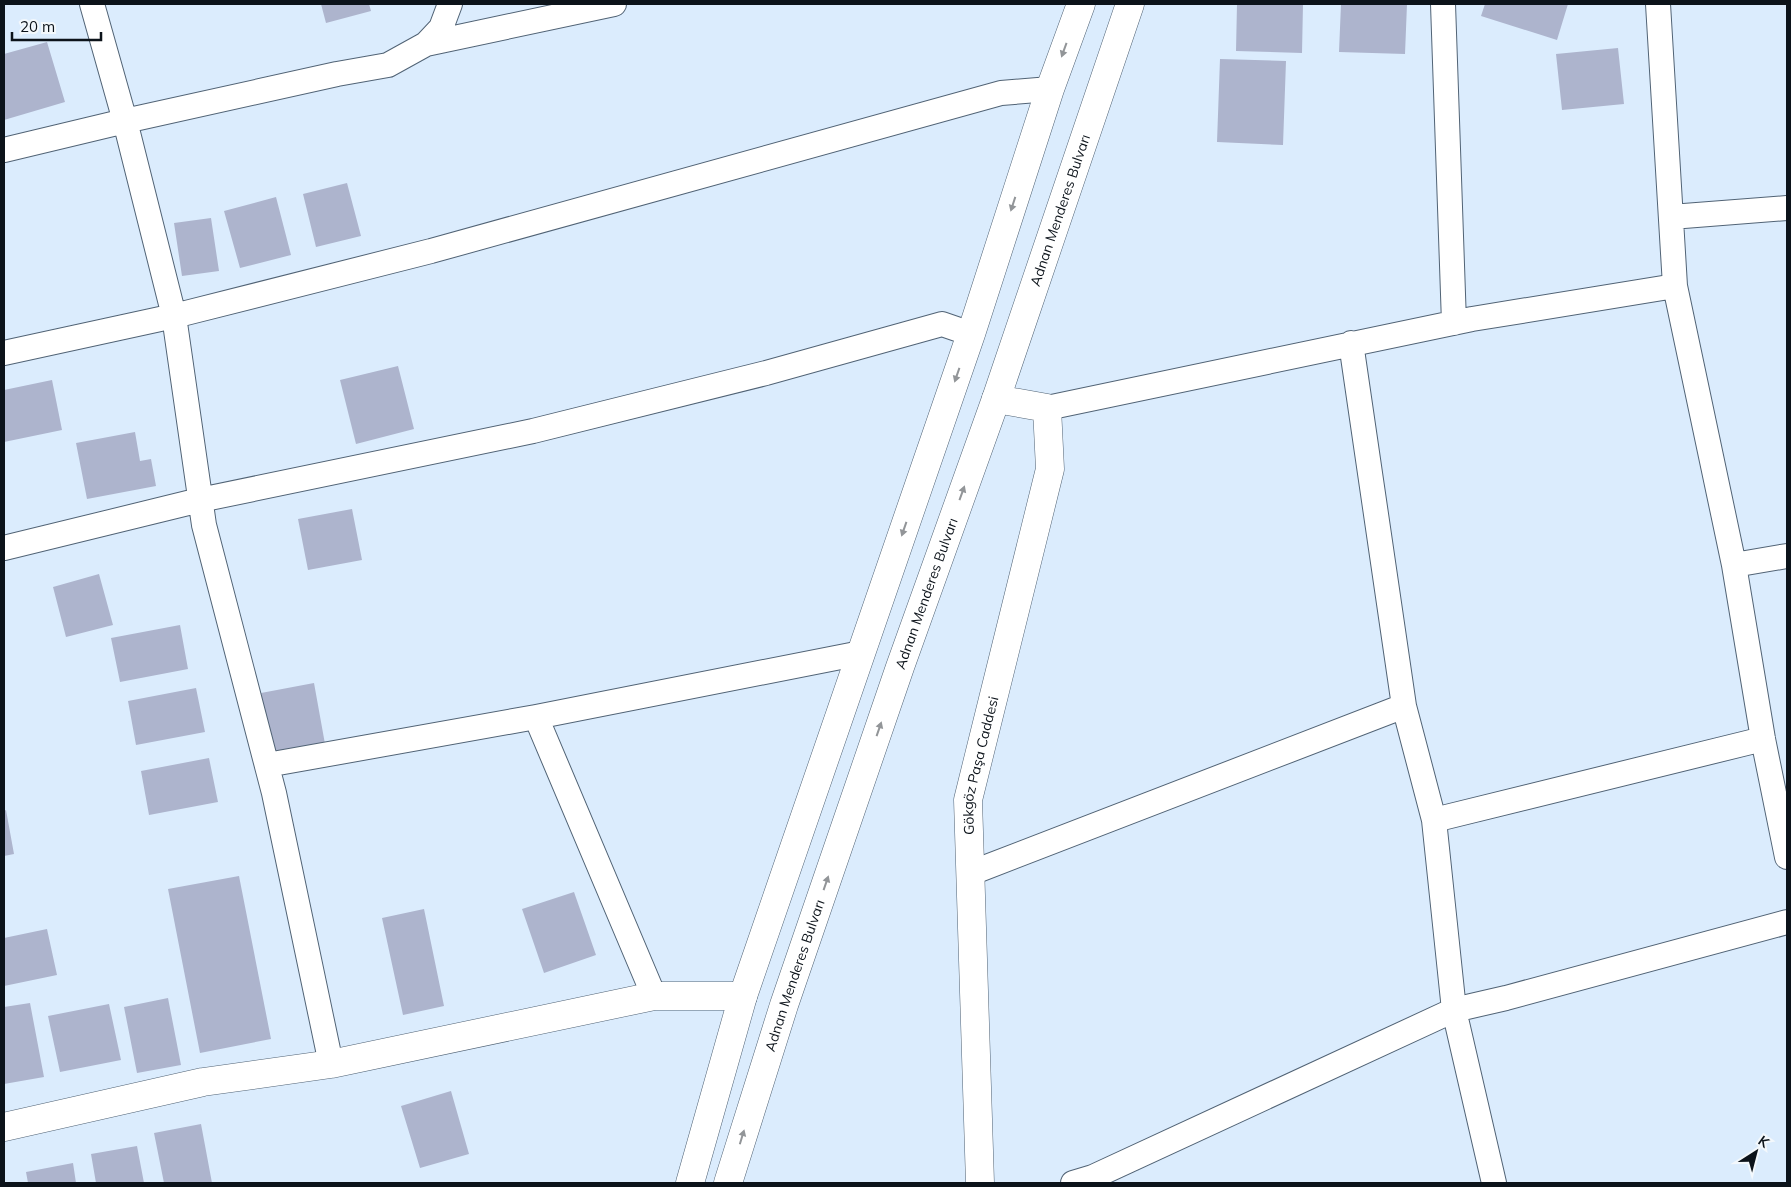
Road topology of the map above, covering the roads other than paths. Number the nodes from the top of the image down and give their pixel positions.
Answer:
1 (92, 4) edge
2 (450, 4) edge
3 (614, 4) edge
4 (1081, 4) edge
5 (1130, 4) edge
6 (1443, 4) edge
7 (1658, 4) edge
8 (426, 44) junction
9 (1050, 89) junction
10 (124, 121) junction
11 (4, 150) edge
12 (1787, 208) edge
13 (1671, 217) junction
14 (1675, 286) junction
15 (174, 316) junction
16 (1454, 323) junction
17 (971, 334) junction
18 (1351, 344) junction
19 (4, 353) edge
20 (996, 399) junction
21 (1047, 408) junction
22 (200, 500) junction
23 (4, 548) edge
24 (1787, 556) edge
25 (1734, 565) junction
26 (861, 653) junction
27 (1404, 706) junction
28 (536, 717) junction
29 (1763, 739) junction
30 (267, 765) junction
31 (1434, 820) junction
32 (1787, 857) edge
33 (971, 873) junction
34 (1787, 922) edge
35 (654, 996) junction
36 (743, 996) junction
37 (1454, 1010) junction
38 (331, 1064) junction
39 (4, 1127) edge
40 (1087, 1181) edge
41 (690, 1183) edge
42 (728, 1183) edge
43 (980, 1183) edge
44 (1494, 1183) edge

1 - 10 street
2 - 8 street
3 - 8 street
4 -> 9 main road
5 - 20 main road, Adnan Menderes Bulvarı
6 - 16 street
7 - 13 street
8 - 10 street
9 - 15 street
9 -> 17 main road
10 - 11 street
10 - 15 street
12 - 13 street
13 - 14 street
14 - 16 street
14 - 25 street
15 - 19 street
15 - 22 street
16 - 18 street
17 - 22 street
17 -> 26 main road
18 - 21 street
18 - 27 street
20 - 21 main road
42 -> 20 main road, Adnan Menderes Bulvarı
21 - 33 main road, Gökgöz Paşa Caddesi
22 - 23 street
22 - 30 street
24 - 25 street
25 - 29 street
26 - 28 street
26 - 36 main road
27 - 31 street
27 - 33 street
28 - 30 street
28 - 35 street
29 - 31 street
29 - 32 street
30 - 38 street
31 - 37 street
33 - 43 main road, Gökgöz Paşa Caddesi
34 - 37 street
35 - 36 main road
35 - 38 main road
36 - 41 main road
37 - 40 street
37 - 44 street
38 - 39 main road

